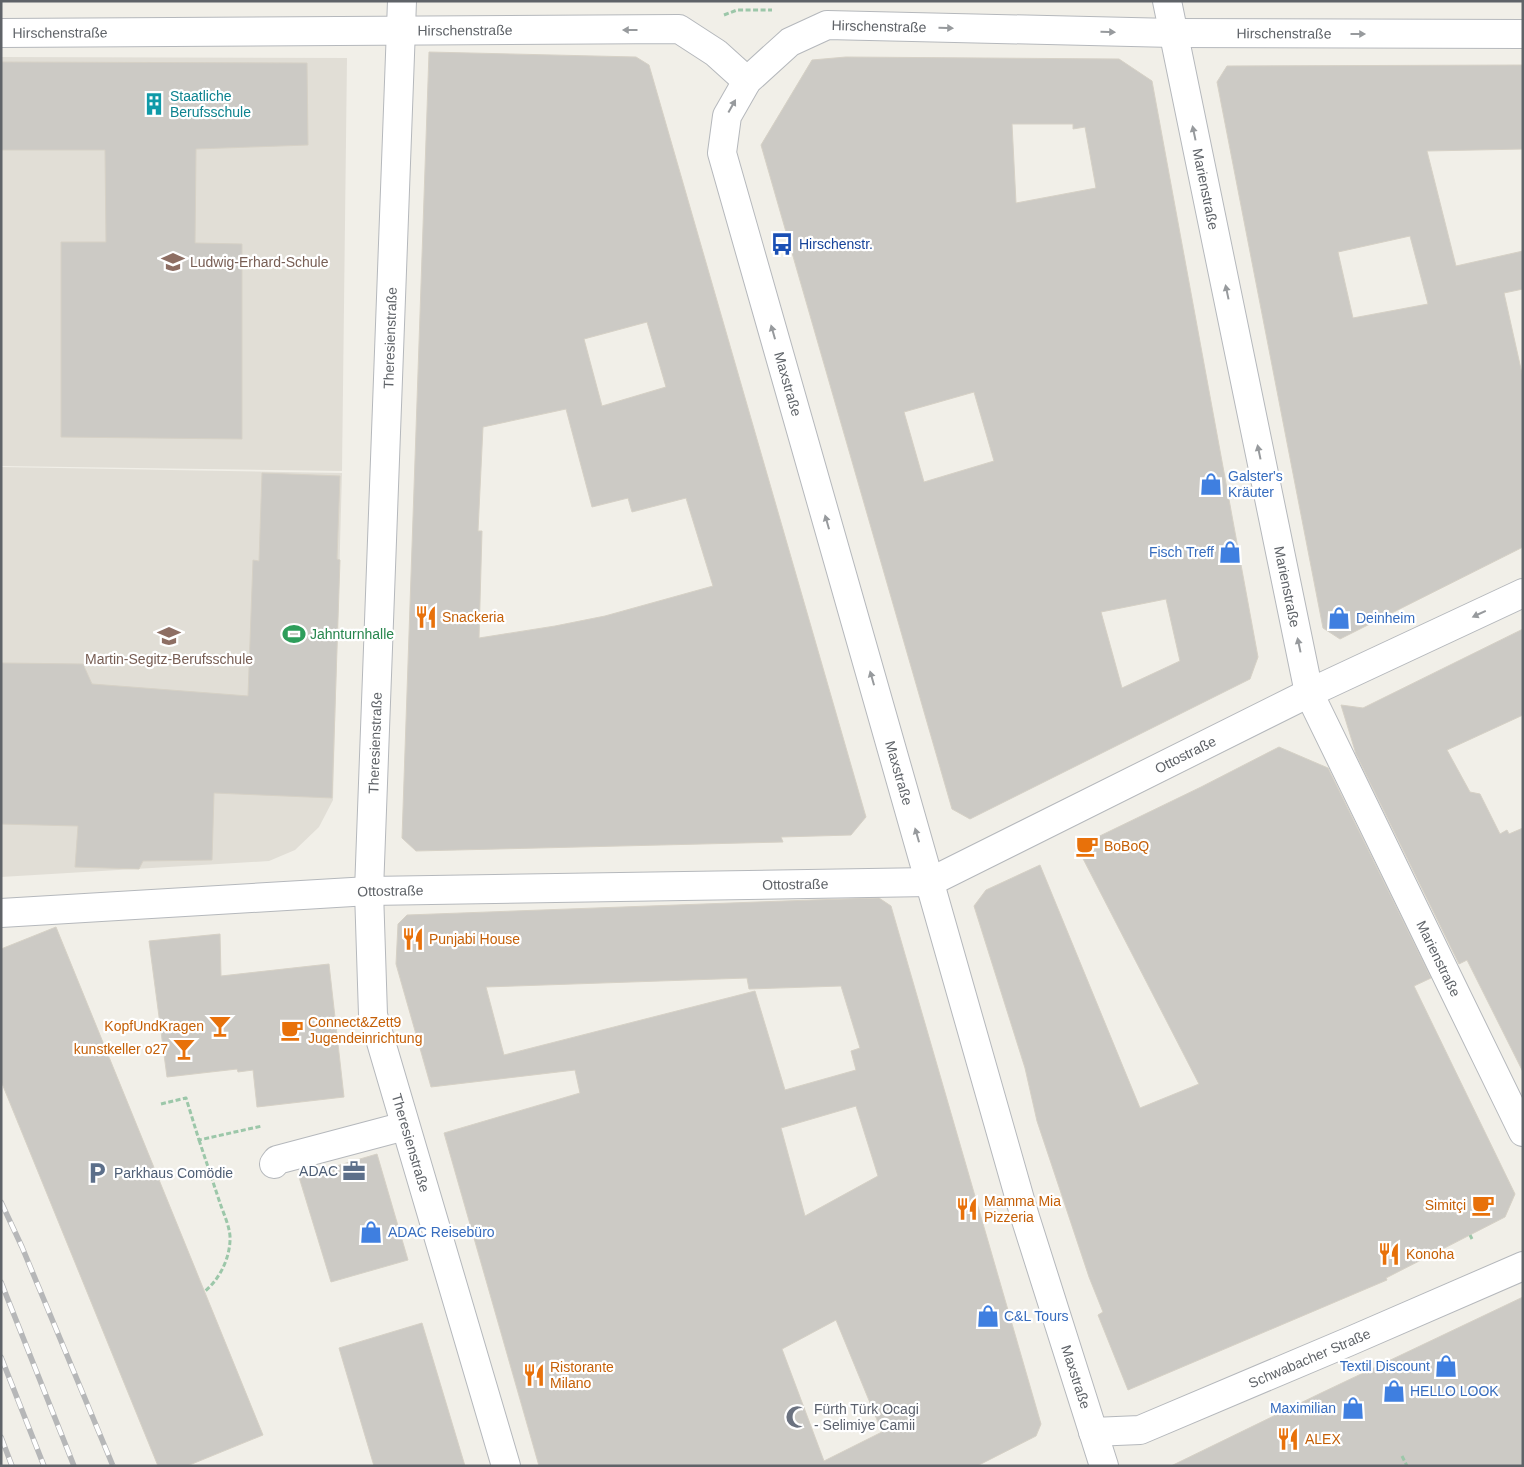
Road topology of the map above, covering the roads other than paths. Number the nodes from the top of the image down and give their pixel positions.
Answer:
1 (402, 1) edge
2 (1167, 1) edge
3 (827, 25) joint
4 (1, 32) edge
5 (401, 32) junction
6 (1173, 33) junction
7 (1523, 34) edge
8 (747, 80) junction
9 (1523, 593) edge
10 (1309, 693) junction
11 (930, 882) junction
12 (369, 891) junction
13 (1, 913) edge
14 (405, 1126) junction
15 (1523, 1132) edge
16 (274, 1164) dead end
17 (1523, 1266) edge
18 (1093, 1432) junction
19 (506, 1466) edge
20 (1104, 1466) edge

1 - 5 street, Theresienstraße
2 - 6 street, Marienstraße
3 -> 6 street, Hirschenstraße
3 - 8 street, Maxstraße
4 - 5 street, Hirschenstraße
8 -> 5 street, Hirschenstraße
5 - 12 street, Theresienstraße
6 -> 7 street, Hirschenstraße
10 -> 6 street, Marienstraße
11 -> 8 street, Maxstraße
9 -> 10 street, Ottostraße
10 - 11 street, Ottostraße
10 - 15 street, Marienstraße
11 - 12 street, Ottostraße
11 - 18 street, Maxstraße
12 - 13 street, Ottostraße
12 - 14 street, Theresienstraße
14 - 16 street
14 - 19 street, Theresienstraße
17 - 18 street, Schwabacher Straße
18 - 20 street, Maxstraße

